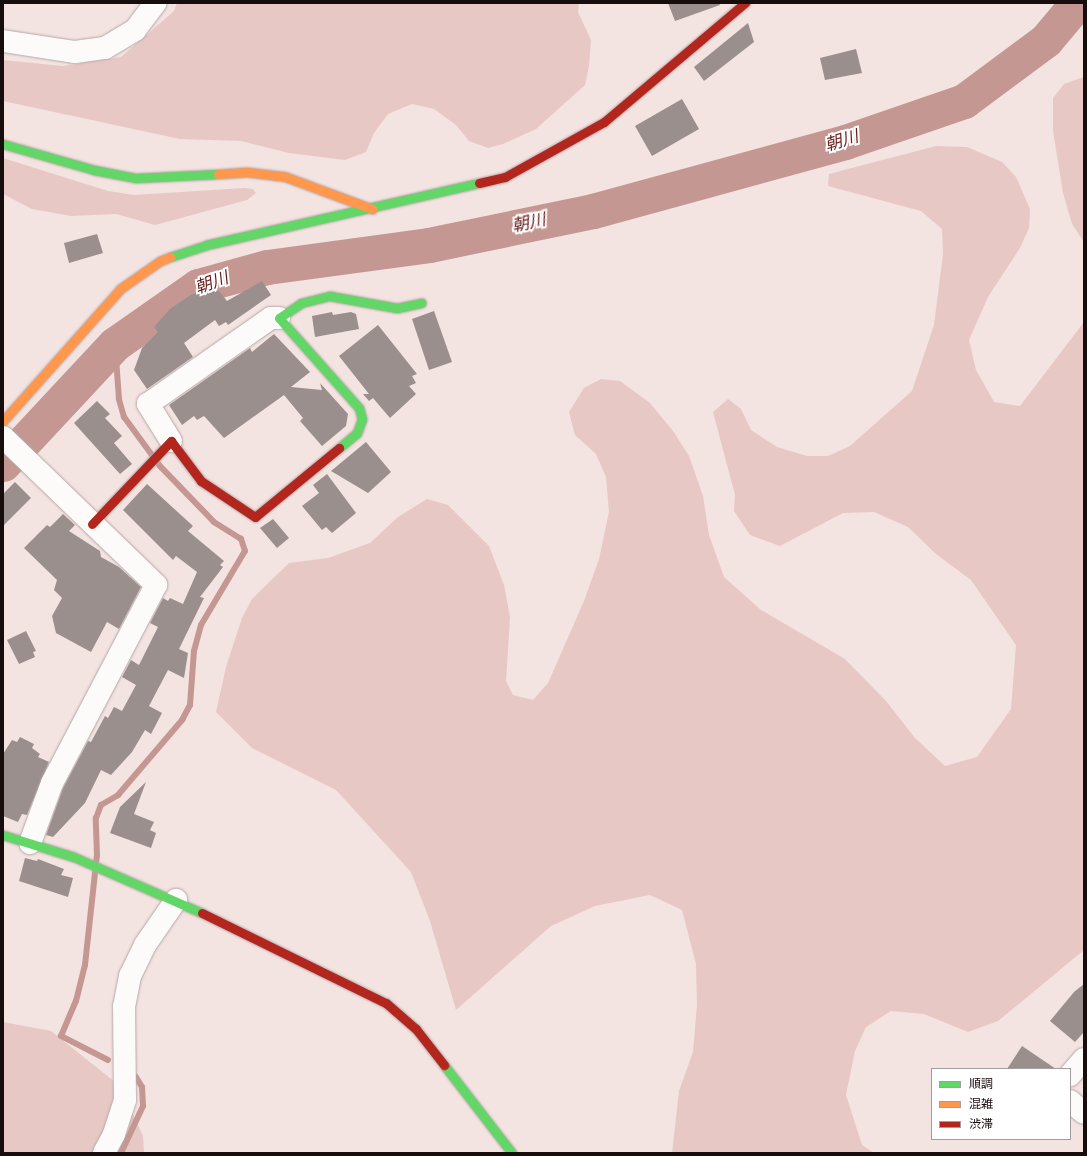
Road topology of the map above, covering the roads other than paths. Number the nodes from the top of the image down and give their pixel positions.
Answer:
1 (155, 3) edge
2 (745, 3) edge
3 (3, 41) edge
4 (3, 144) edge
5 (372, 209) junction
6 (421, 303) dead end
7 (279, 318) junction
8 (3, 421) edge
9 (7, 441) edge
10 (167, 445) junction
11 (92, 524) junction
12 (4, 839) edge
13 (30, 843) junction
14 (176, 900) junction
15 (1084, 1058) edge
16 (1071, 1074) edge
17 (1071, 1102) edge
18 (1084, 1113) edge
19 (104, 1153) edge
20 (512, 1153) edge

1 - 3 street
2 - 5 street
4 - 5 street
5 - 8 street
6 - 7 street
7 - 10 street
7 - 10 street
9 - 11 street
10 - 11 street
11 - 13 street
12 - 13 street
13 - 14 street
14 - 19 street
14 - 20 street
15 - 16 street
17 - 18 street

